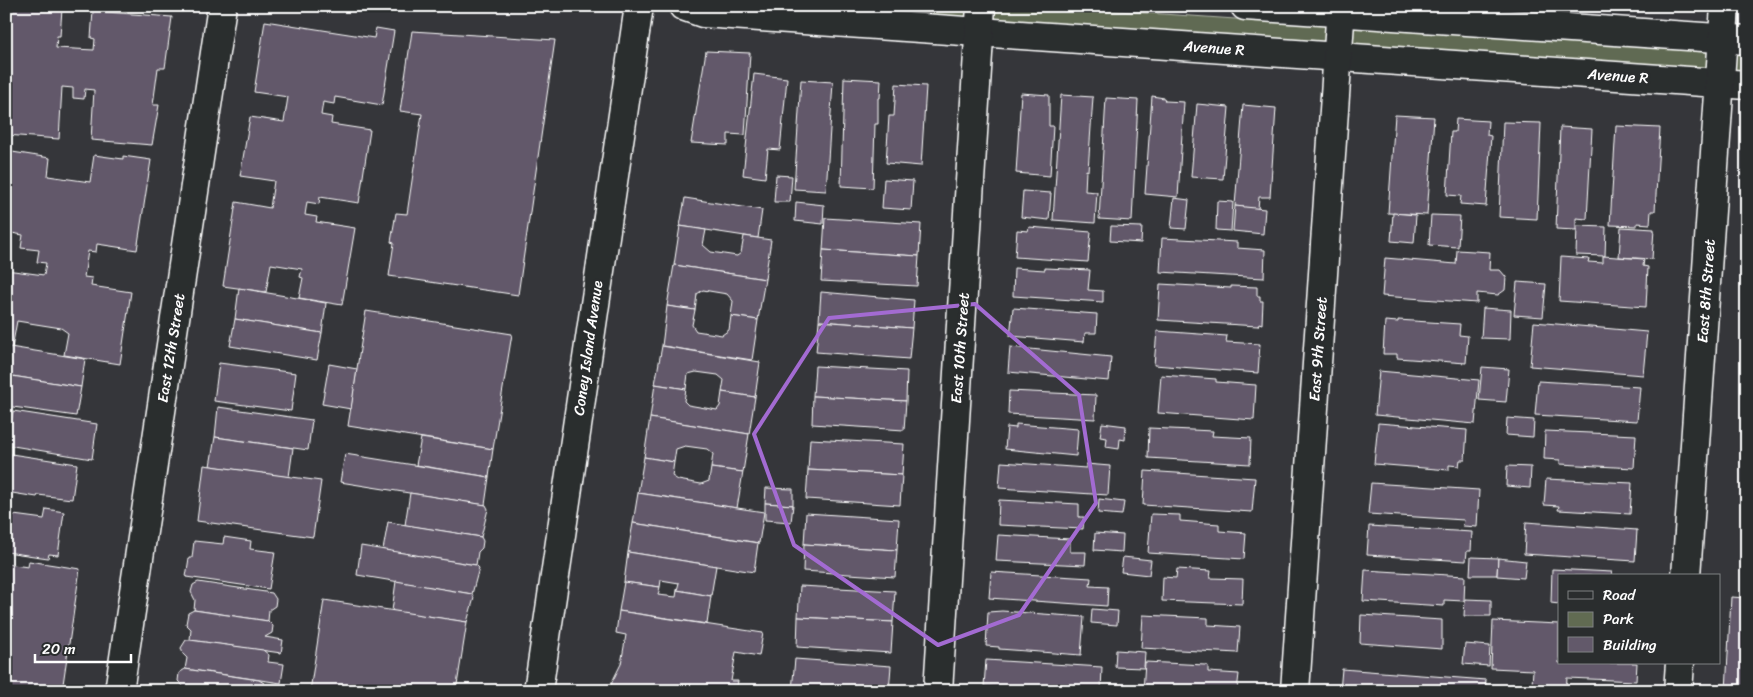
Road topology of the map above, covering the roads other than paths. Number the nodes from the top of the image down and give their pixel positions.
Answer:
1 (222, 6) edge
2 (639, 6) edge
3 (682, 6) edge
4 (1245, 6) edge
5 (1726, 6) edge
6 (1341, 9) edge
7 (980, 19) edge
8 (1735, 39) edge
9 (1338, 56) junction
10 (1734, 84) edge
11 (1686, 574) edge
12 (1680, 664) edge
13 (119, 691) edge
14 (538, 691) edge
15 (938, 691) edge
16 (1295, 691) edge
17 (1678, 691) edge

1 - 13 street, East 12th Street
2 - 14 street, Coney Island Avenue
3 - 7 street, Avenue R
4 - 6 street
5 - 8 street, East 8th Street
6 - 8 street
6 - 9 street, East 9th Street
7 - 9 street, Avenue R
7 - 15 street, East 10th Street
8 - 10 street, East 8th Street
9 - 10 street, Avenue R
9 - 16 street, East 9th Street
10 - 11 street, East 8th Street
12 - 17 street

